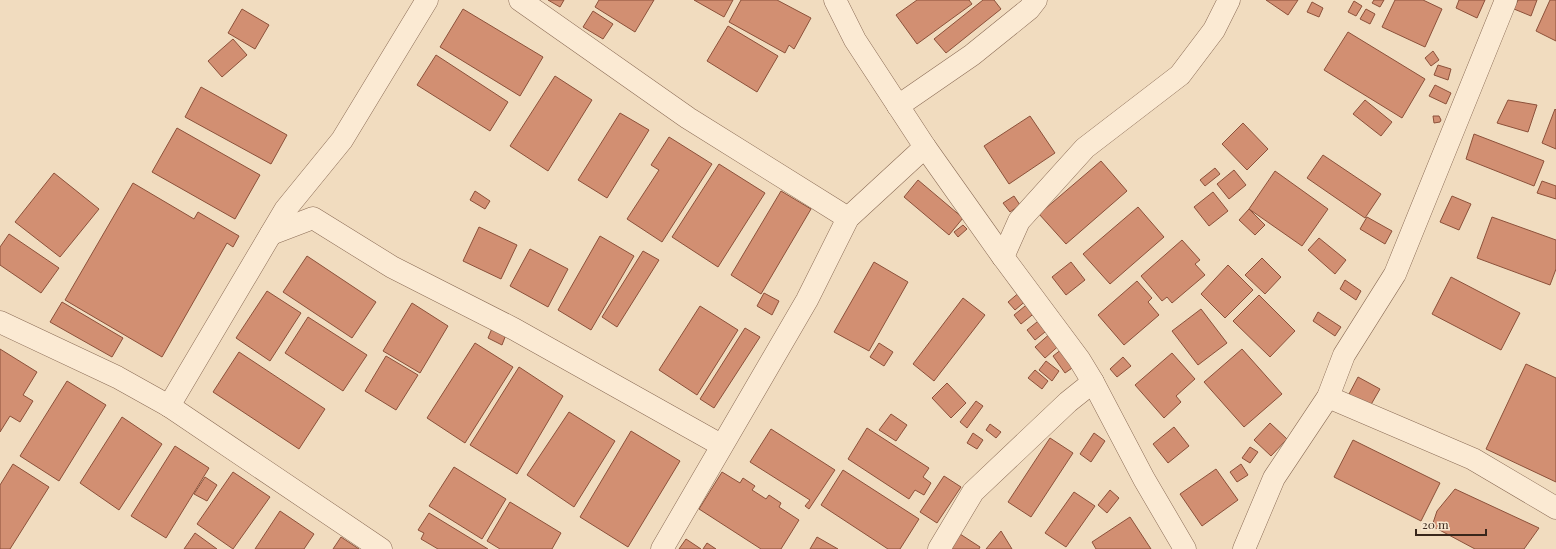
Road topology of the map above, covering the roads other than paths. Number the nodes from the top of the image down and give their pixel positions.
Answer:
1 (427, 0) edge
2 (520, 0) edge
3 (835, 0) edge
4 (1036, 0) edge
5 (1229, 0) edge
6 (1506, 0) edge
7 (898, 106) junction
8 (925, 146) junction
9 (848, 218) junction
10 (271, 234) junction
11 (1003, 257) junction
12 (0, 322) edge
13 (1093, 382) junction
14 (1328, 397) junction
15 (169, 406) junction
16 (721, 445) junction
17 (1556, 508) edge
18 (381, 549) edge
19 (662, 549) edge
20 (939, 549) edge
21 (1185, 549) edge
22 (1244, 549) edge

1 - 10 street
2 - 9 street
3 - 7 street
4 - 7 street
5 - 11 street
6 - 14 street
7 - 8 street
8 - 9 street
8 - 11 street
9 - 16 street
10 - 15 street
10 - 16 street
11 - 13 street
12 - 15 street
13 - 20 street
13 - 21 street
14 - 17 street
14 - 22 street
15 - 18 street
16 - 19 street

